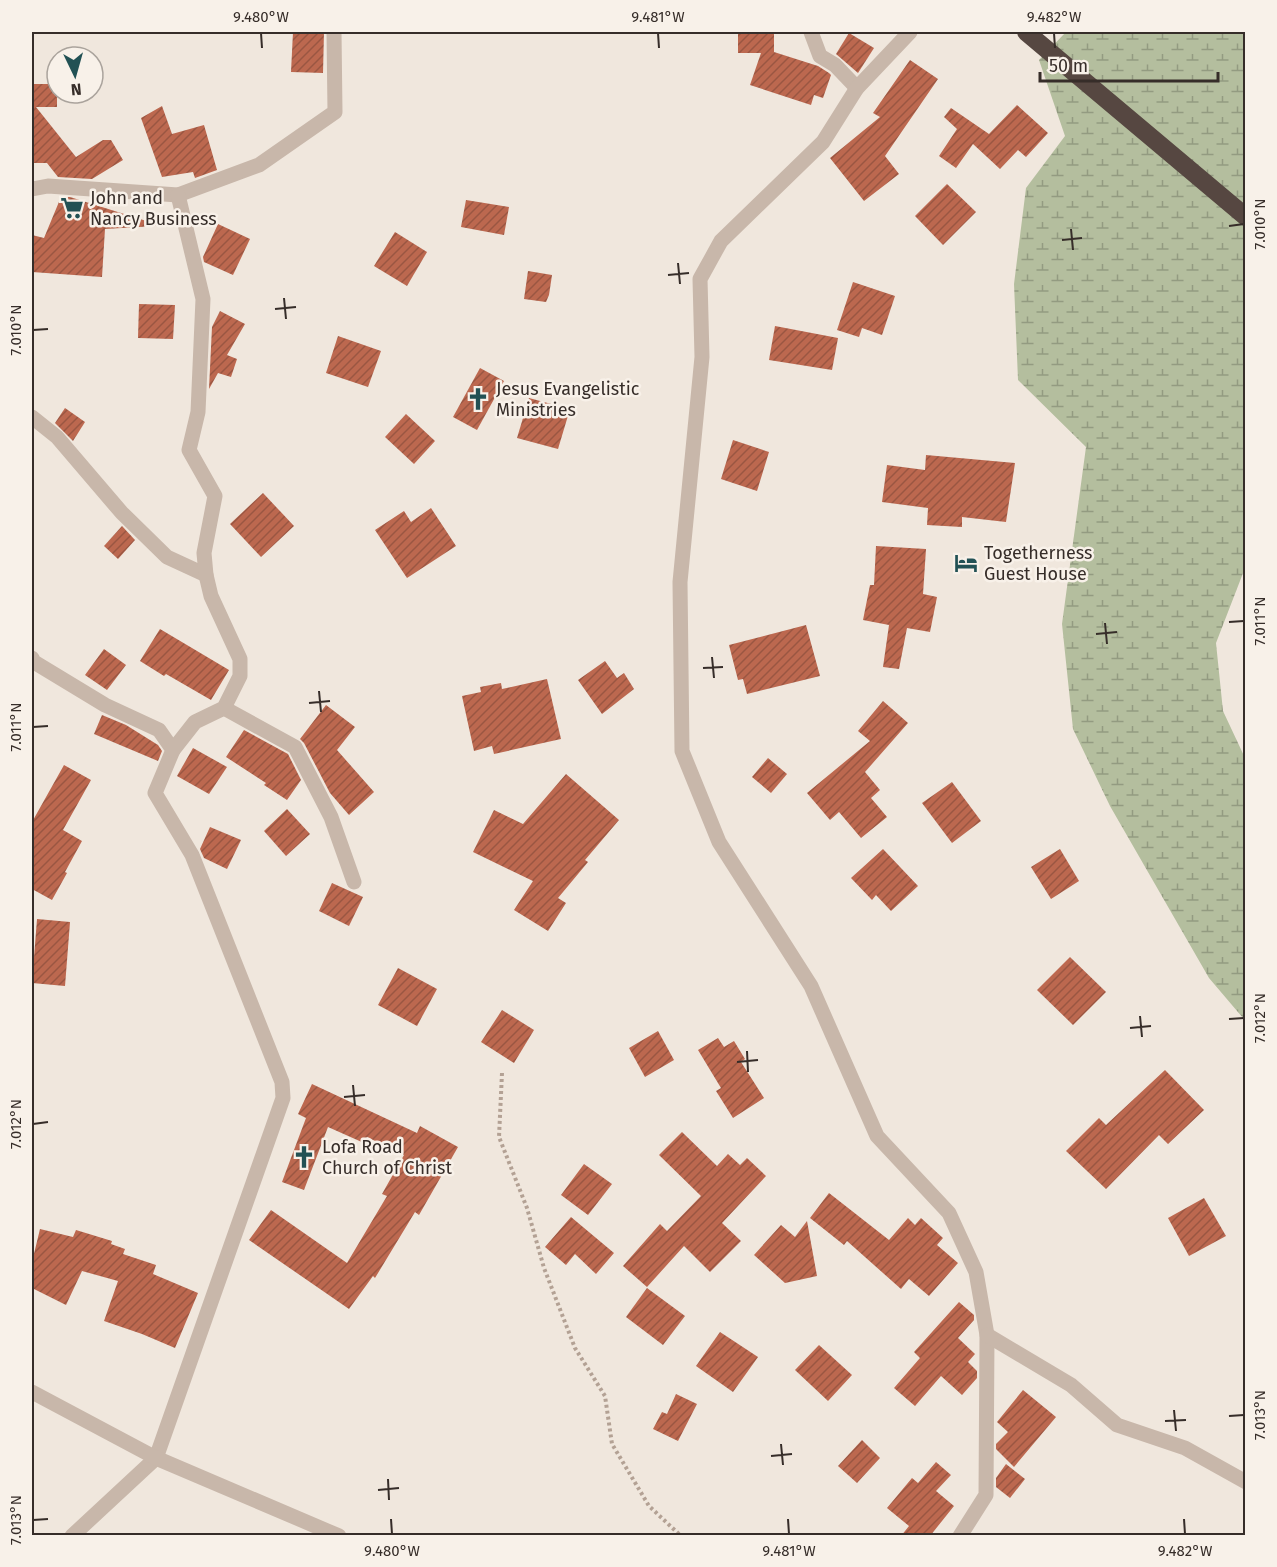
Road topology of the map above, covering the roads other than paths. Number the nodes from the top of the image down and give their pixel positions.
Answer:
1 (334, 32) edge
2 (811, 32) edge
3 (910, 32) edge
4 (1026, 32) edge
5 (856, 88) junction
6 (32, 189) edge
7 (178, 195) junction
8 (1245, 217) edge
9 (32, 417) edge
10 (206, 575) junction
11 (32, 658) edge
12 (224, 708) junction
13 (173, 750) junction
14 (354, 882) dead end
15 (987, 1335) junction
16 (32, 1392) edge
17 (156, 1458) junction
18 (1245, 1482) edge
19 (72, 1536) edge
20 (339, 1536) edge
21 (960, 1536) edge

1 - 7 street
2 - 5 street
3 - 5 street
4 - 8 highway
5 - 15 street
6 - 7 street
7 - 10 street
9 - 10 street
10 - 12 street
11 - 13 street
12 - 13 street
12 - 14 street
13 - 17 street
15 - 18 street
15 - 21 street
16 - 17 street
17 - 19 street
17 - 20 street

